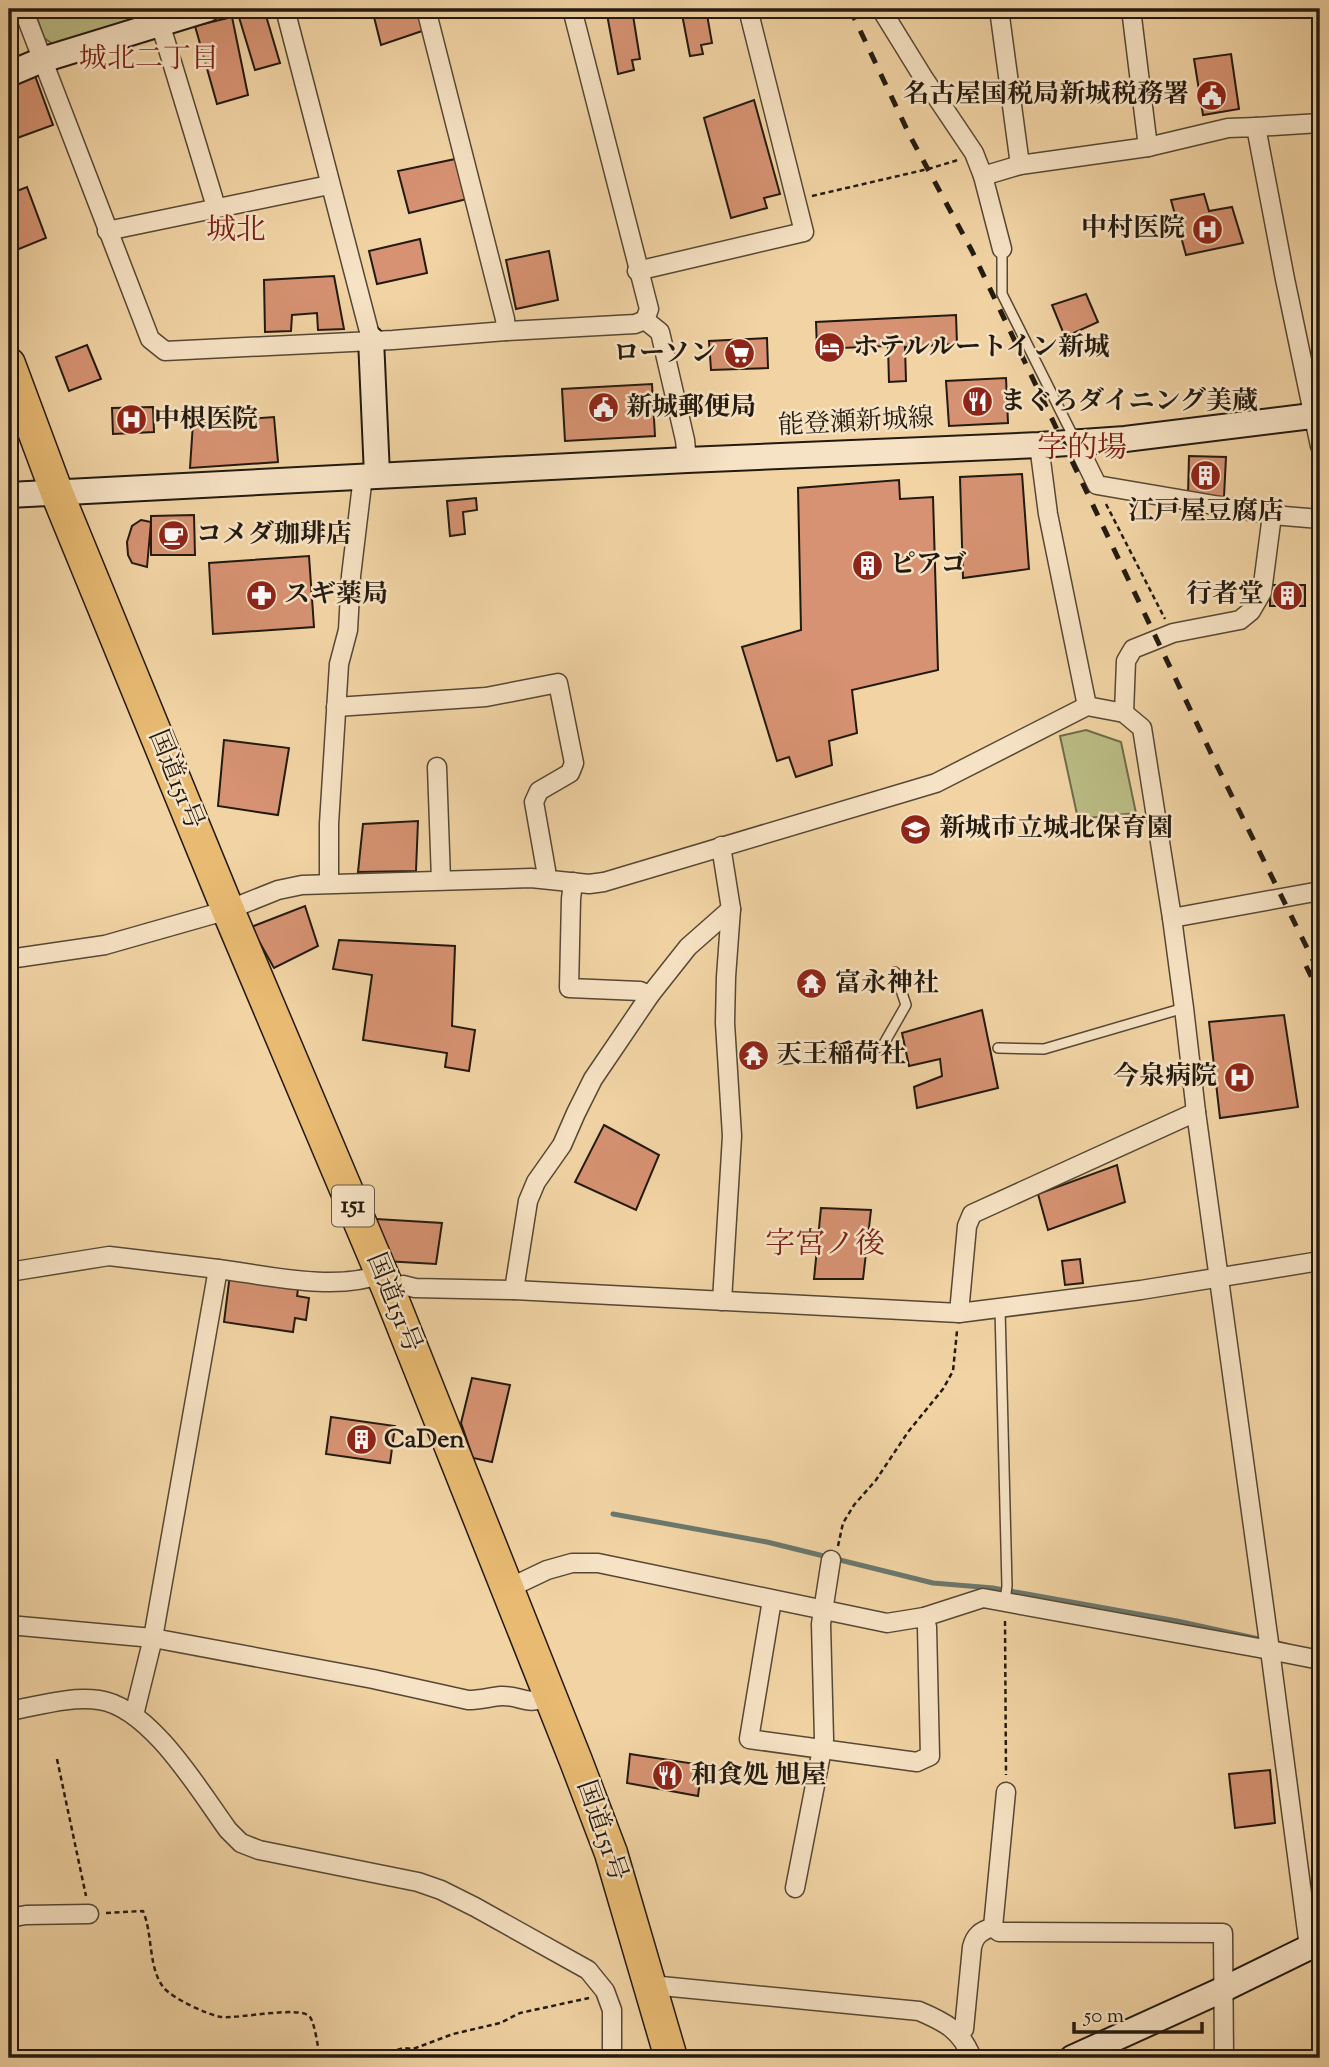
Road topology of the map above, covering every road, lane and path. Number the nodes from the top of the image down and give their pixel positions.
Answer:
1 (23, 9) edge
2 (208, 9) edge
3 (285, 9) edge
4 (426, 9) edge
5 (572, 9) edge
6 (881, 9) edge
7 (999, 9) edge
8 (1131, 9) edge
9 (749, 13) dead end
10 (160, 23) junction
11 (42, 60) junction
12 (9, 74) edge
13 (1320, 123) edge
14 (1256, 127) junction
15 (1148, 146) junction
16 (974, 153) junction
17 (1020, 165) junction
18 (983, 176) junction
19 (329, 185) junction
20 (795, 200) junction
21 (216, 207) junction
22 (107, 231) junction
23 (1002, 249) joint
24 (638, 271) junction
25 (645, 320) junction
26 (506, 331) junction
27 (371, 340) junction
28 (9, 364) edge
29 (1318, 416) edge
30 (1076, 442) junction
31 (1039, 445) junction
32 (1320, 446) edge
33 (687, 460) junction
34 (370, 476) junction
35 (1097, 485) junction
36 (57, 493) junction
37 (9, 495) edge
38 (1272, 515) junction
39 (1320, 519) edge
40 (1173, 633) junction
41 (1087, 706) junction
42 (337, 707) junction
43 (1124, 713) junction
44 (437, 767) dead end
45 (721, 846) junction
46 (545, 878) junction
47 (442, 880) junction
48 (573, 882) junction
49 (330, 883) junction
50 (1320, 891) edge
51 (731, 909) junction
52 (228, 910) junction
53 (1172, 918) junction
54 (9, 960) edge
55 (895, 972) dead end
56 (650, 995) junction
57 (1184, 1008) junction
58 (998, 1048) dead end
59 (785, 1059) dead end
60 (1196, 1112) junction
61 (1320, 1261) edge
62 (218, 1269) junction
63 (9, 1272) edge
64 (1220, 1277) junction
65 (385, 1282) junction
66 (514, 1290) junction
67 (722, 1301) junction
68 (1000, 1309) junction
69 (959, 1314) junction
70 (833, 1556) joint
71 (507, 1588) junction
72 (1006, 1593) junction
73 (772, 1600) junction
74 (822, 1611) junction
75 (924, 1617) junction
76 (9, 1625) edge
77 (153, 1638) junction
78 (1268, 1643) junction
79 (1320, 1660) edge
80 (550, 1696) junction
81 (9, 1711) edge
82 (134, 1716) junction
83 (822, 1748) junction
84 (57, 1759) dead end
85 (1006, 1793) joint
86 (795, 1888) dead end
87 (89, 1914) junction
88 (9, 1918) edge
89 (993, 1927) junction
90 (1315, 1945) edge
91 (650, 1985) junction
92 (1224, 1989) junction
93 (605, 1991) junction
94 (9, 2030) edge
95 (960, 2034) junction
96 (10, 2058) edge
97 (320, 2058) edge
98 (373, 2058) edge
99 (612, 2058) edge
100 (671, 2058) edge
101 (972, 2058) edge
102 (1072, 2058) edge
103 (1224, 2058) edge

1 - 11 street
2 - 10 main road
3 - 19 street
4 - 26 street
5 - 24 street
6 - 16 street
7 - 17 street
8 - 15 street
9 - 20 street
10 - 11 main road
10 - 21 street
11 - 12 main road
11 - 22 street
13 - 14 street
14 - 15 street
14 - 29 street
15 - 17 street
16 - 18 street
16 - 20 path
17 - 18 street
18 - 23 street
19 - 21 street
19 - 27 street
20 - 24 street
21 - 22 street
22 - 27 street
23 - 30 lane
24 - 25 street
25 - 26 street
25 - 33 street
26 - 27 street
27 - 34 main road
28 - 36 highway, 国道151号 / 151
29 - 30 main road, 能登瀬新城線
29 - 32 street
30 - 31 main road, 能登瀬新城線
30 - 35 street
31 - 33 main road, 能登瀬新城線
31 - 41 street
33 - 34 main road, 能登瀬新城線
34 - 36 main road, 能登瀬新城線
34 - 42 street
35 - 38 street
35 - 40 path
36 - 37 main road, 能登瀬新城線
36 - 52 highway, 国道151号 / 151
38 - 39 street
38 - 40 street
40 - 43 street
41 - 43 street
41 - 45 street
42 - 46 street
42 - 49 street
43 - 53 street
44 - 47 street
45 - 48 street
45 - 51 street
46 - 47 street
46 - 48 street
47 - 49 street
48 - 56 street
49 - 52 street
50 - 53 street
51 - 56 street
51 - 67 street
52 - 54 street
52 - 65 highway, 国道151号 / 151
53 - 57 street
55 - 59 lane
56 - 66 street
57 - 58 lane
57 - 60 street
60 - 64 street
60 - 69 street
61 - 64 street
62 - 63 street
62 - 65 street
62 - 77 street
64 - 68 street
64 - 78 street
65 - 66 street
65 - 71 highway, 国道151号 / 151
66 - 67 street
67 - 69 street
68 - 69 street
68 - 72 lane
69 - 70 path
70 - 74 street
71 - 73 street
71 - 80 highway, 国道151号 / 151
72 - 75 street
72 - 78 street
72 - 85 path
73 - 74 street
73 - 83 street
74 - 75 street
74 - 83 street
75 - 83 street
76 - 77 street
77 - 80 street
77 - 82 street
78 - 79 street
78 - 90 street
80 - 91 highway, 国道151号 / 151
81 - 82 street
82 - 93 street
83 - 86 street
84 - 87 path
85 - 89 street
87 - 88 street
87 - 97 path
89 - 92 street
89 - 95 street
90 - 92 main road
91 - 95 street
91 - 100 highway, 国道151号 / 151
92 - 102 main road
92 - 103 street
93 - 98 path
93 - 99 street
94 - 96 path
95 - 101 street

